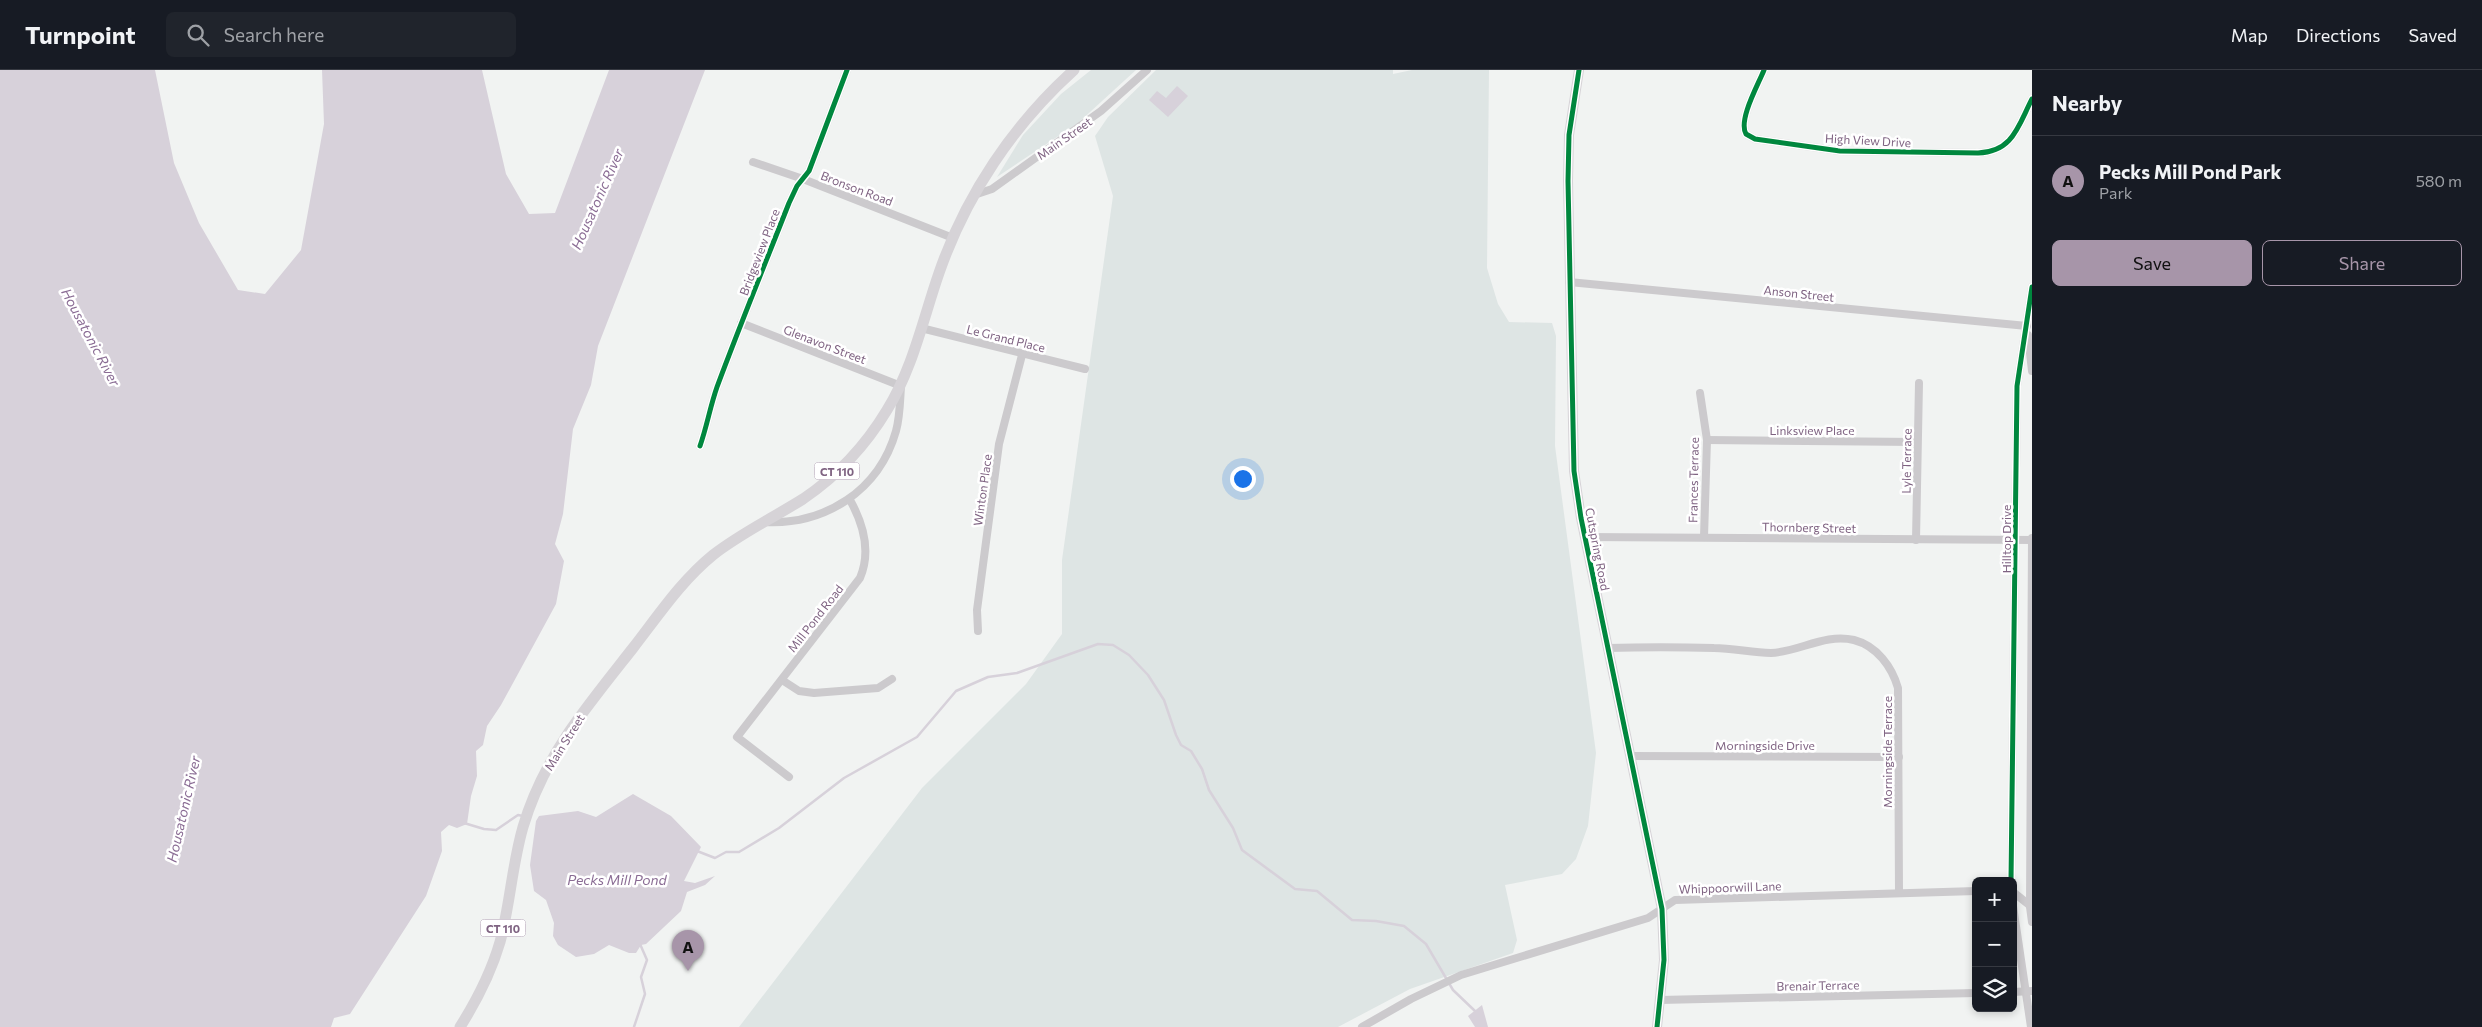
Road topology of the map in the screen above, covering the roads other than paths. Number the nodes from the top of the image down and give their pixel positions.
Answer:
1 (847, 70) edge
2 (1074, 70) edge
3 (1147, 70) edge
4 (1579, 70) edge
5 (1764, 70) edge
6 (2032, 99) edge
7 (753, 162) dead end
8 (803, 179) junction
9 (974, 195) junction
10 (953, 238) junction
11 (1569, 282) junction
12 (2032, 288) edge
13 (741, 323) junction
14 (2027, 326) junction
15 (921, 328) junction
16 (1022, 355) junction
17 (1085, 370) dead end
18 (2032, 371) edge
19 (1919, 383) dead end
20 (901, 386) junction
21 (1700, 394) dead end
22 (1707, 440) junction
23 (1918, 442) junction
24 (700, 446) dead end
25 (850, 500) junction
26 (765, 522) junction
27 (1585, 537) junction
28 (1704, 537) junction
29 (2032, 539) edge
30 (1916, 540) junction
31 (2016, 540) junction
32 (2032, 613) edge
33 (2016, 616) junction
34 (978, 631) dead end
35 (1607, 648) junction
36 (892, 679) dead end
37 (782, 680) junction
38 (1630, 756) junction
39 (1899, 757) junction
40 (789, 777) dead end
41 (2011, 877) edge
42 (1972, 891) edge
43 (1898, 893) junction
44 (2017, 895) edge
45 (2031, 907) edge
46 (1662, 909) junction
47 (2016, 922) edge
48 (2032, 922) edge
49 (2029, 991) edge
50 (1972, 993) edge
51 (1660, 1000) junction
52 (464, 1025) edge
53 (1362, 1027) edge
54 (1657, 1027) edge
55 (2031, 1027) edge

1 - 8 street, Bridgeview Place
2 - 9 main road, Main Street / CT 110
3 - 9 street, Main Street
4 - 11 street, Cutspring Road
5 - 6 street, High View Drive
7 - 8 street, Bronson Road
8 - 10 street, Bronson Road
8 - 13 street, Bridgeview Place
9 - 10 main road, Main Street / CT 110
10 - 15 main road, Main Street / CT 110
11 - 14 street, Anson Street
11 - 27 street, Cutspring Road
12 - 14 street, Hilltop Drive
13 - 20 street, Glenavon Street
13 - 24 street, Bridgeview Place
14 - 18 street, Hilltop Drive
14 - 31 street, Hilltop Drive
15 - 16 street, Le Grand Place
15 - 20 main road, Main Street / CT 110
16 - 17 street, Le Grand Place
16 - 34 street, Winton Place
19 - 23 street, Lyle Terrace
20 - 25 street, Main Street
20 - 26 main road, Main Street / CT 110
21 - 22 street, Frances Terrace
22 - 23 street, Linksview Place
22 - 28 street, Frances Terrace
23 - 30 street, Lyle Terrace
25 - 26 street, Main Street
25 - 37 street, Mill Pond Road
26 - 52 main road, Main Street / CT 110
27 - 28 street, Thornberg Street
27 - 35 street, Cutspring Road
28 - 30 street, Thornberg Street
29 - 31 street, Thornberg Street
29 - 32 street, Hilltop Drive
30 - 31 street, Thornberg Street
31 - 33 street, Hilltop Drive
32 - 33 street
32 - 45 street, Hilltop Drive
33 - 41 street, Hilltop Drive
35 - 38 street, Cutspring Road
35 - 39 street, Morningside Terrace
36 - 37 street
37 - 40 street, Mill Pond Road
38 - 39 street, Morningside Drive
38 - 46 street, Cutspring Road
39 - 43 street, Morningside Terrace
42 - 43 street, Whippoorwill Lane
43 - 46 street, Whippoorwill Lane
44 - 45 street
45 - 48 street, Hilltop Drive
46 - 51 street, Cutspring Road
46 - 53 street, Whippoorwill Lane
47 - 49 street
49 - 55 street
50 - 51 street, Brenair Terrace
51 - 54 street, Cutspring Road

